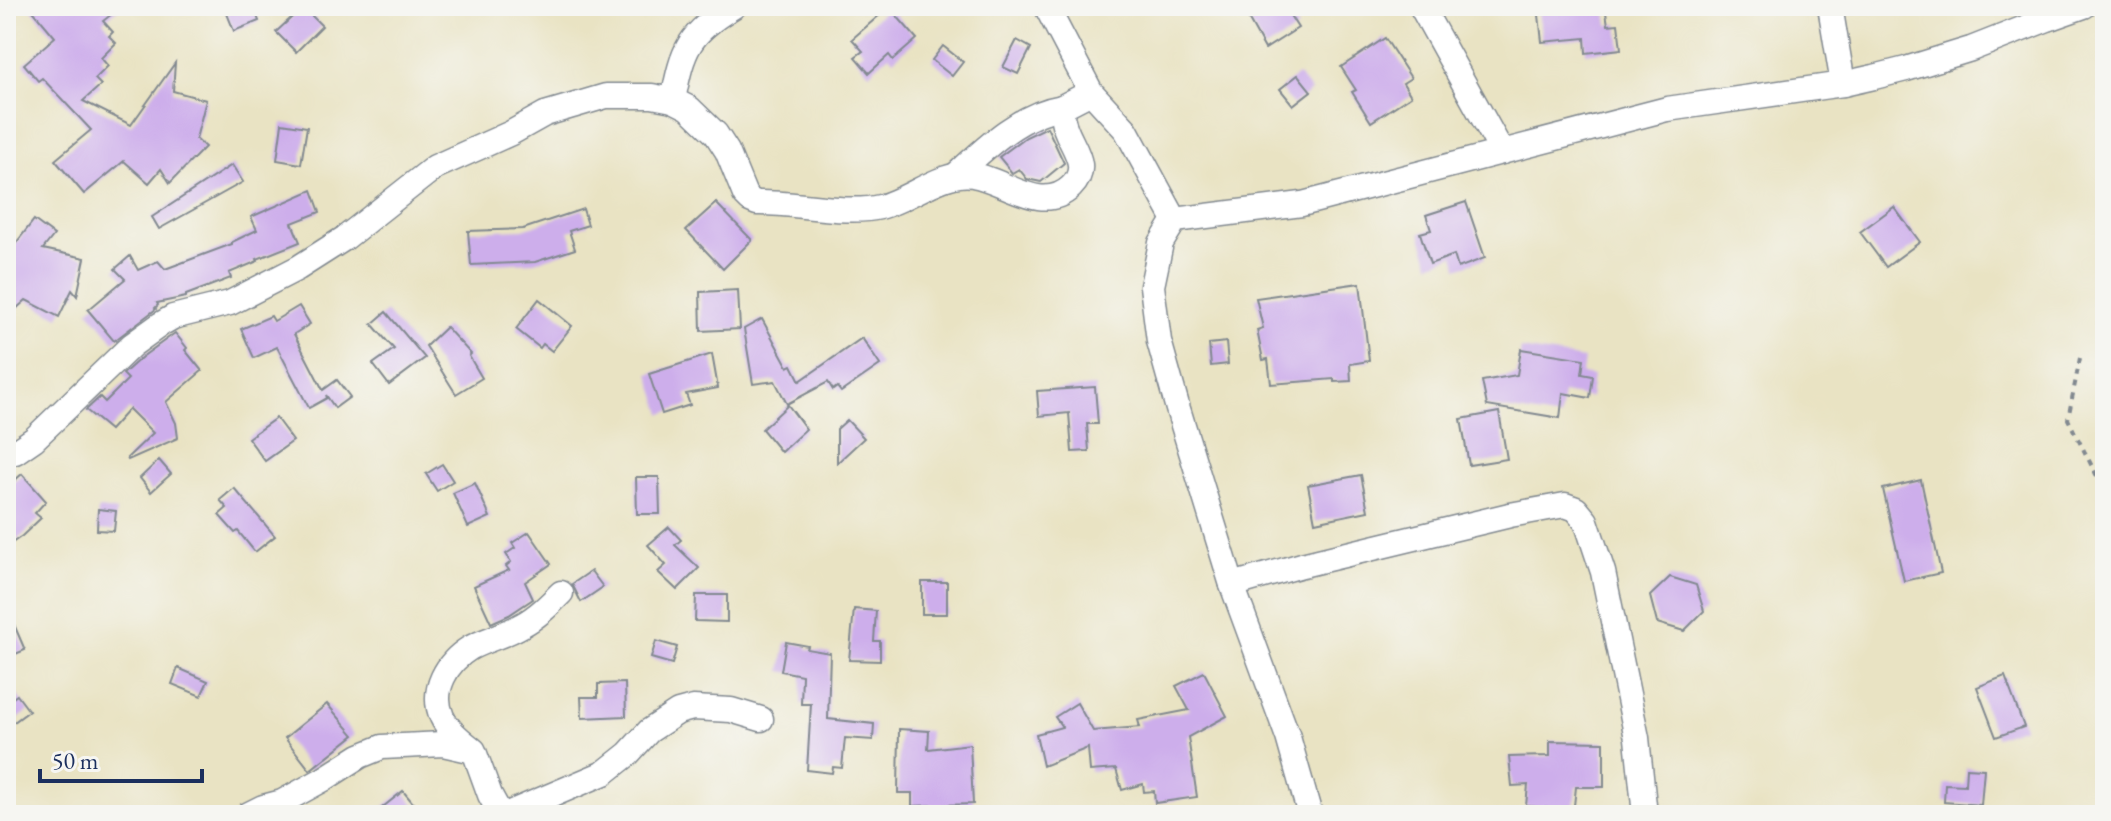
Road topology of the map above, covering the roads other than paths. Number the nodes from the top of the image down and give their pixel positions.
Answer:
1 (734, 6) edge
2 (1046, 6) edge
3 (1421, 6) edge
4 (1830, 6) edge
5 (2084, 6) edge
6 (2041, 12) edge
7 (1843, 84) junction
8 (1091, 92) junction
9 (673, 100) junction
10 (1062, 107) junction
11 (1502, 152) junction
12 (956, 175) junction
13 (1175, 220) junction
14 (6, 453) edge
15 (1232, 585) junction
16 (561, 593) dead end
17 (761, 719) dead end
18 (474, 751) junction
19 (247, 815) edge
20 (503, 815) edge
21 (1310, 815) edge
22 (1645, 815) edge

1 - 9 street
2 - 8 street
3 - 11 street
4 - 7 street
5 - 6 street
6 - 7 street
7 - 11 street
8 - 10 street
8 - 13 street
9 - 12 street
9 - 14 street
10 - 12 street
10 - 12 street
11 - 13 street
13 - 15 street
15 - 21 street
15 - 22 street
16 - 18 street
17 - 20 street
18 - 19 street
18 - 20 street

